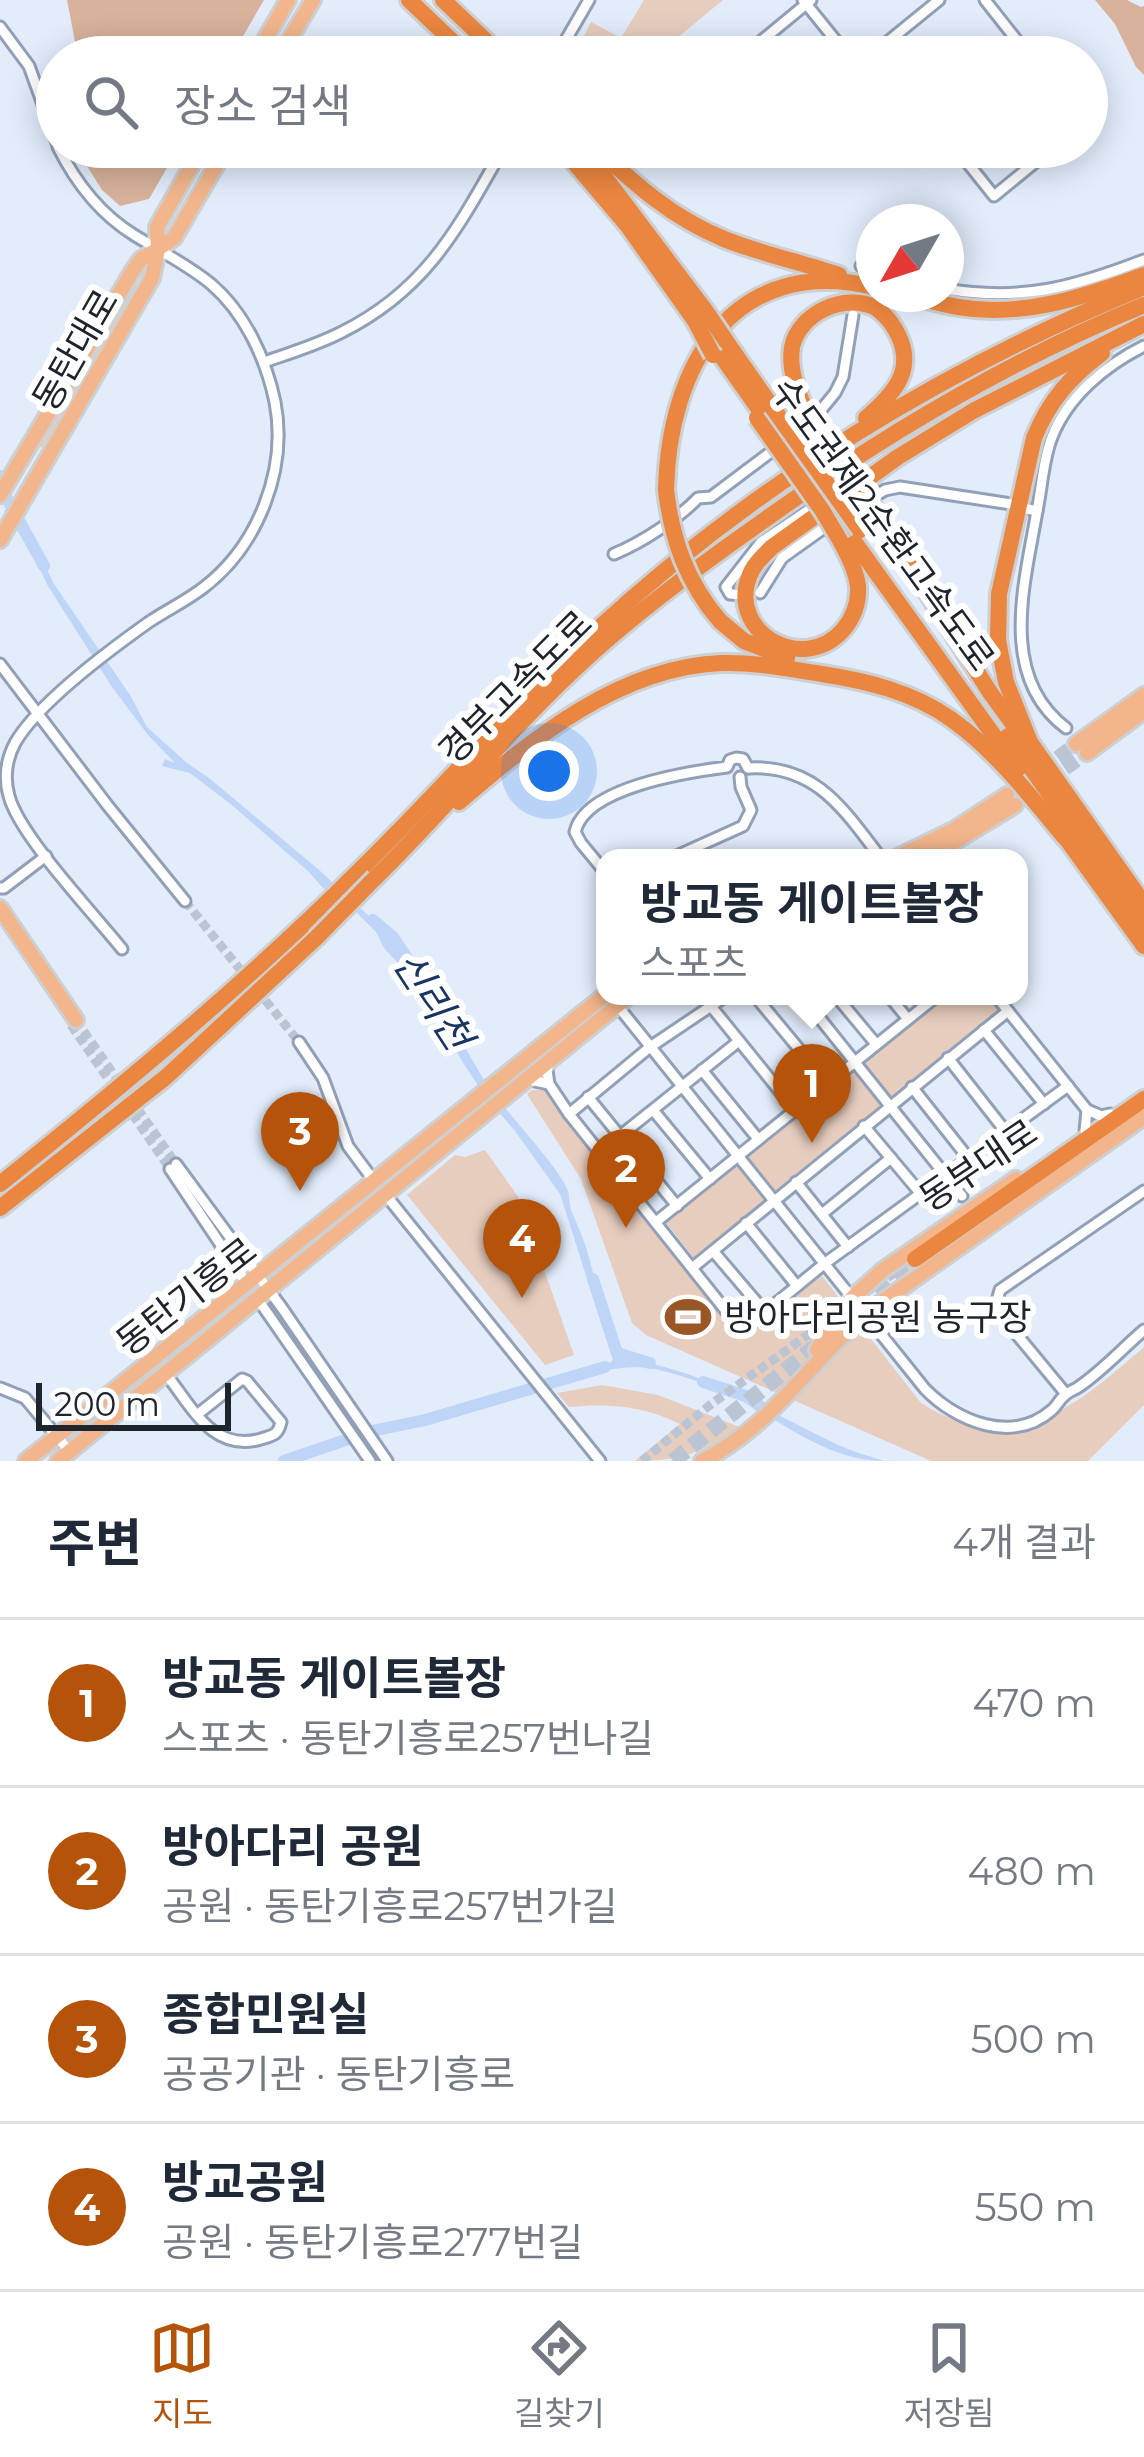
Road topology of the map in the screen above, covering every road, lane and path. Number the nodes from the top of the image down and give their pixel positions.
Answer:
1 (288, 0) edge
2 (313, 0) edge
3 (410, 0) edge
4 (443, 0) edge
5 (590, 0) edge
6 (940, 0) edge
7 (985, 0) edge
8 (807, 1) edge
9 (0, 27) edge
10 (267, 36) edge
11 (292, 36) edge
12 (448, 36) edge
13 (481, 36) edge
14 (569, 36) edge
15 (766, 36) edge
16 (833, 36) edge
17 (895, 36) edge
18 (1013, 36) edge
19 (36, 85) edge
20 (69, 168) edge
21 (190, 168) edge
22 (214, 168) edge
23 (492, 168) edge
24 (579, 168) edge
25 (597, 168) edge
26 (618, 168) edge
27 (972, 168) edge
28 (1028, 168) edge
29 (186, 175) junction
30 (182, 224) junction
31 (158, 249) junction
32 (1144, 260) edge
33 (132, 272) junction
34 (1144, 275) edge
35 (856, 281) edge
36 (856, 283) edge
37 (1144, 287) edge
38 (964, 292) edge
39 (1144, 305) edge
40 (964, 308) edge
41 (700, 315) junction
42 (853, 315) dead end
43 (130, 316) junction
44 (1144, 324) edge
45 (1144, 346) edge
46 (264, 362) junction
47 (819, 456) junction
48 (0, 495) edge
49 (1011, 504) dead end
50 (813, 507) dead end
51 (850, 536) junction
52 (0, 540) edge
53 (614, 554) dead end
54 (760, 593) dead end
55 (744, 595) dead end
56 (0, 664) edge
57 (908, 695) junction
58 (1144, 695) edge
59 (1144, 711) edge
60 (38, 716) junction
61 (1066, 728) dead end
62 (728, 767) junction
63 (744, 773) junction
64 (1051, 773) junction
65 (1065, 838) junction
66 (408, 846) junction
67 (692, 849) edge
68 (874, 849) edge
69 (914, 849) edge
70 (941, 849) edge
71 (46, 856) junction
72 (596, 862) edge
73 (369, 873) junction
74 (0, 888) edge
75 (185, 901) tunnel mouth
76 (1144, 904) edge
77 (0, 908) edge
78 (0, 925) edge
79 (1144, 926) edge
80 (310, 931) junction
81 (1144, 946) edge
82 (122, 949) dead end
83 (607, 1005) edge
84 (608, 1005) edge
85 (620, 1005) edge
86 (710, 1005) joint
87 (762, 1005) edge
88 (809, 1005) edge
89 (844, 1005) edge
90 (896, 1005) edge
91 (926, 1005) edge
92 (1003, 1005) edge
93 (1008, 1011) junction
94 (908, 1019) junction
95 (984, 1030) junction
96 (739, 1041) junction
97 (299, 1042) tunnel mouth
98 (876, 1044) junction
99 (650, 1047) junction
100 (551, 1058) junction
101 (948, 1058) junction
102 (854, 1061) junction
103 (702, 1070) junction
104 (517, 1079) junction
105 (827, 1083) junction
106 (549, 1084) junction
107 (1068, 1086) junction
108 (682, 1087) junction
109 (912, 1087) junction
110 (1144, 1089) edge
111 (588, 1097) junction
112 (890, 1105) junction
113 (1044, 1105) junction
114 (1144, 1108) edge
115 (653, 1110) junction
116 (794, 1110) junction
117 (1087, 1110) junction
118 (569, 1114) junction
119 (1110, 1114) junction
120 (864, 1126) junction
121 (1085, 1131) junction
122 (1006, 1132) junction
123 (620, 1136) junction
124 (758, 1139) junction
125 (738, 1156) junction
126 (891, 1158) junction
127 (969, 1159) junction
128 (173, 1166) tunnel mouth
129 (946, 1175) junction
130 (710, 1179) junction
131 (796, 1182) junction
132 (0, 1184) edge
133 (379, 1187) junction
134 (1144, 1190) edge
135 (921, 1194) junction
136 (962, 1196) junction
137 (774, 1201) junction
138 (984, 1201) junction
139 (676, 1206) junction
140 (0, 1208) edge
141 (822, 1214) junction
142 (957, 1220) junction
143 (656, 1222) junction
144 (746, 1223) junction
145 (848, 1247) junction
146 (713, 1251) junction
147 (915, 1263) junction
148 (824, 1264) junction
149 (692, 1268) junction
150 (797, 1286) junction
151 (257, 1287) junction
152 (852, 1298) junction
153 (765, 1312) junction
154 (870, 1320) junction
155 (1144, 1330) edge
156 (165, 1373) junction
157 (803, 1376) junction
158 (0, 1388) edge
159 (1066, 1394) junction
160 (198, 1414) junction
161 (58, 1436) junction
162 (64, 1456) edge
163 (26, 1461) edge
164 (370, 1461) edge
165 (387, 1461) edge
166 (600, 1461) edge
167 (702, 1461) edge

1 - 10 main road
2 - 11 main road
3 - 12 highway
4 - 13 highway
5 - 14 street
6 - 17 street
7 - 18 street
8 - 15 street
8 - 16 street
9 - 19 street
20 - 31 street
21 - 29 main road, 동탄대로
22 - 30 main road, 동탄대로
23 - 46 street
24 - 41 highway
25 - 41 highway
26 - 35 highway
27 - 28 street
29 - 30 main road
29 - 31 main road, 동탄대로
30 - 31 main road, 동탄대로
31 - 33 main road, 동탄대로
31 - 43 main road, 동탄대로
31 - 46 street
32 - 38 street
33 - 43 main road
33 - 48 main road, 동탄대로
34 - 40 highway
36 - 57 highway, bridge
37 - 47 highway, 경부고속도로
39 - 66 highway, 경부고속도로
41 - 51 highway, bridge
42 - 53 street
43 - 52 main road, 동탄대로
44 - 51 highway
44 - 64 highway
45 - 61 street
46 - 60 street
47 - 64 highway, bridge
47 - 73 highway, 경부고속도로
49 - 54 street
50 - 55 street
51 - 65 highway, 수도권제2순환고속도로
51 - 79 highway, 수도권제2순환고속도로
56 - 60 street
57 - 65 highway
57 - 66 highway
58 - 59 main road
60 - 71 street
60 - 75 street
62 - 63 street
62 - 63 street
62 - 72 street
63 - 67 street
63 - 68 street
64 - 76 highway
65 - 81 highway, 수도권제2순환고속도로
66 - 73 highway, 경부고속도로
69 - 70 main road
71 - 74 street
71 - 82 street
73 - 80 highway, 경부고속도로, bridge
77 - 78 main road
80 - 132 highway, 경부고속도로
80 - 140 highway, 경부고속도로
83 - 104 main road, 동탄기흥로
84 - 100 main road, 동탄기흥로
85 - 99 street
86 - 96 street
86 - 99 street
87 - 105 street
88 - 102 street
89 - 98 street
90 - 94 street
91 - 94 street
92 - 93 street
93 - 95 street
93 - 107 street
94 - 98 street
95 - 101 street
95 - 113 street
96 - 103 street
96 - 116 street
97 - 133 street
98 - 102 street
99 - 108 street
99 - 111 street
100 - 104 main road, 동탄기흥로
100 - 106 street
101 - 109 street
101 - 122 street
102 - 105 street
102 - 112 street
103 - 108 street
103 - 124 street
104 - 106 street
104 - 133 main road, 동탄기흥로
105 - 116 street
106 - 118 street
107 - 113 street
107 - 117 street
108 - 115 street
108 - 125 street
109 - 112 street
109 - 127 street
110 - 119 main road, 동부대로
111 - 118 street
111 - 123 street
112 - 120 street
112 - 129 street
113 - 122 street
114 - 147 highway, 동부대로
115 - 123 street
115 - 130 street
116 - 124 street
117 - 119 street
117 - 121 street
118 - 143 street
119 - 121 main road, 동부대로
120 - 126 street
120 - 131 street
121 - 138 main road, 동부대로
122 - 127 street
123 - 139 street
124 - 125 street
125 - 130 street
125 - 137 street
126 - 135 street
126 - 141 street
127 - 129 street
128 - 151 street
129 - 135 street
129 - 136 street
130 - 139 street
131 - 137 street
131 - 141 street
133 - 151 main road, 동탄기흥로
133 - 166 street
134 - 159 street
135 - 145 street
136 - 138 street
136 - 142 street
137 - 144 street
137 - 148 street
138 - 142 main road, 동부대로
139 - 143 street
141 - 145 street
142 - 147 main road, 동부대로
143 - 149 street
144 - 146 street
144 - 150 street
145 - 148 street
146 - 149 street
146 - 153 street
147 - 152 main road, 동부대로
147 - 154 main road
148 - 150 street
148 - 152 street
149 - 153 street
150 - 153 street
151 - 156 main road, 동탄기흥로
151 - 161 main road, 동탄기흥로
151 - 164 street
151 - 165 street
152 - 154 street
152 - 157 main road, 동부대로
154 - 157 main road
154 - 159 street
155 - 159 street
156 - 160 street
156 - 162 main road, 동탄기흥로
157 - 167 main road
158 - 161 street
160 - 160 street
161 - 162 street
161 - 163 main road, 동탄기흥로

